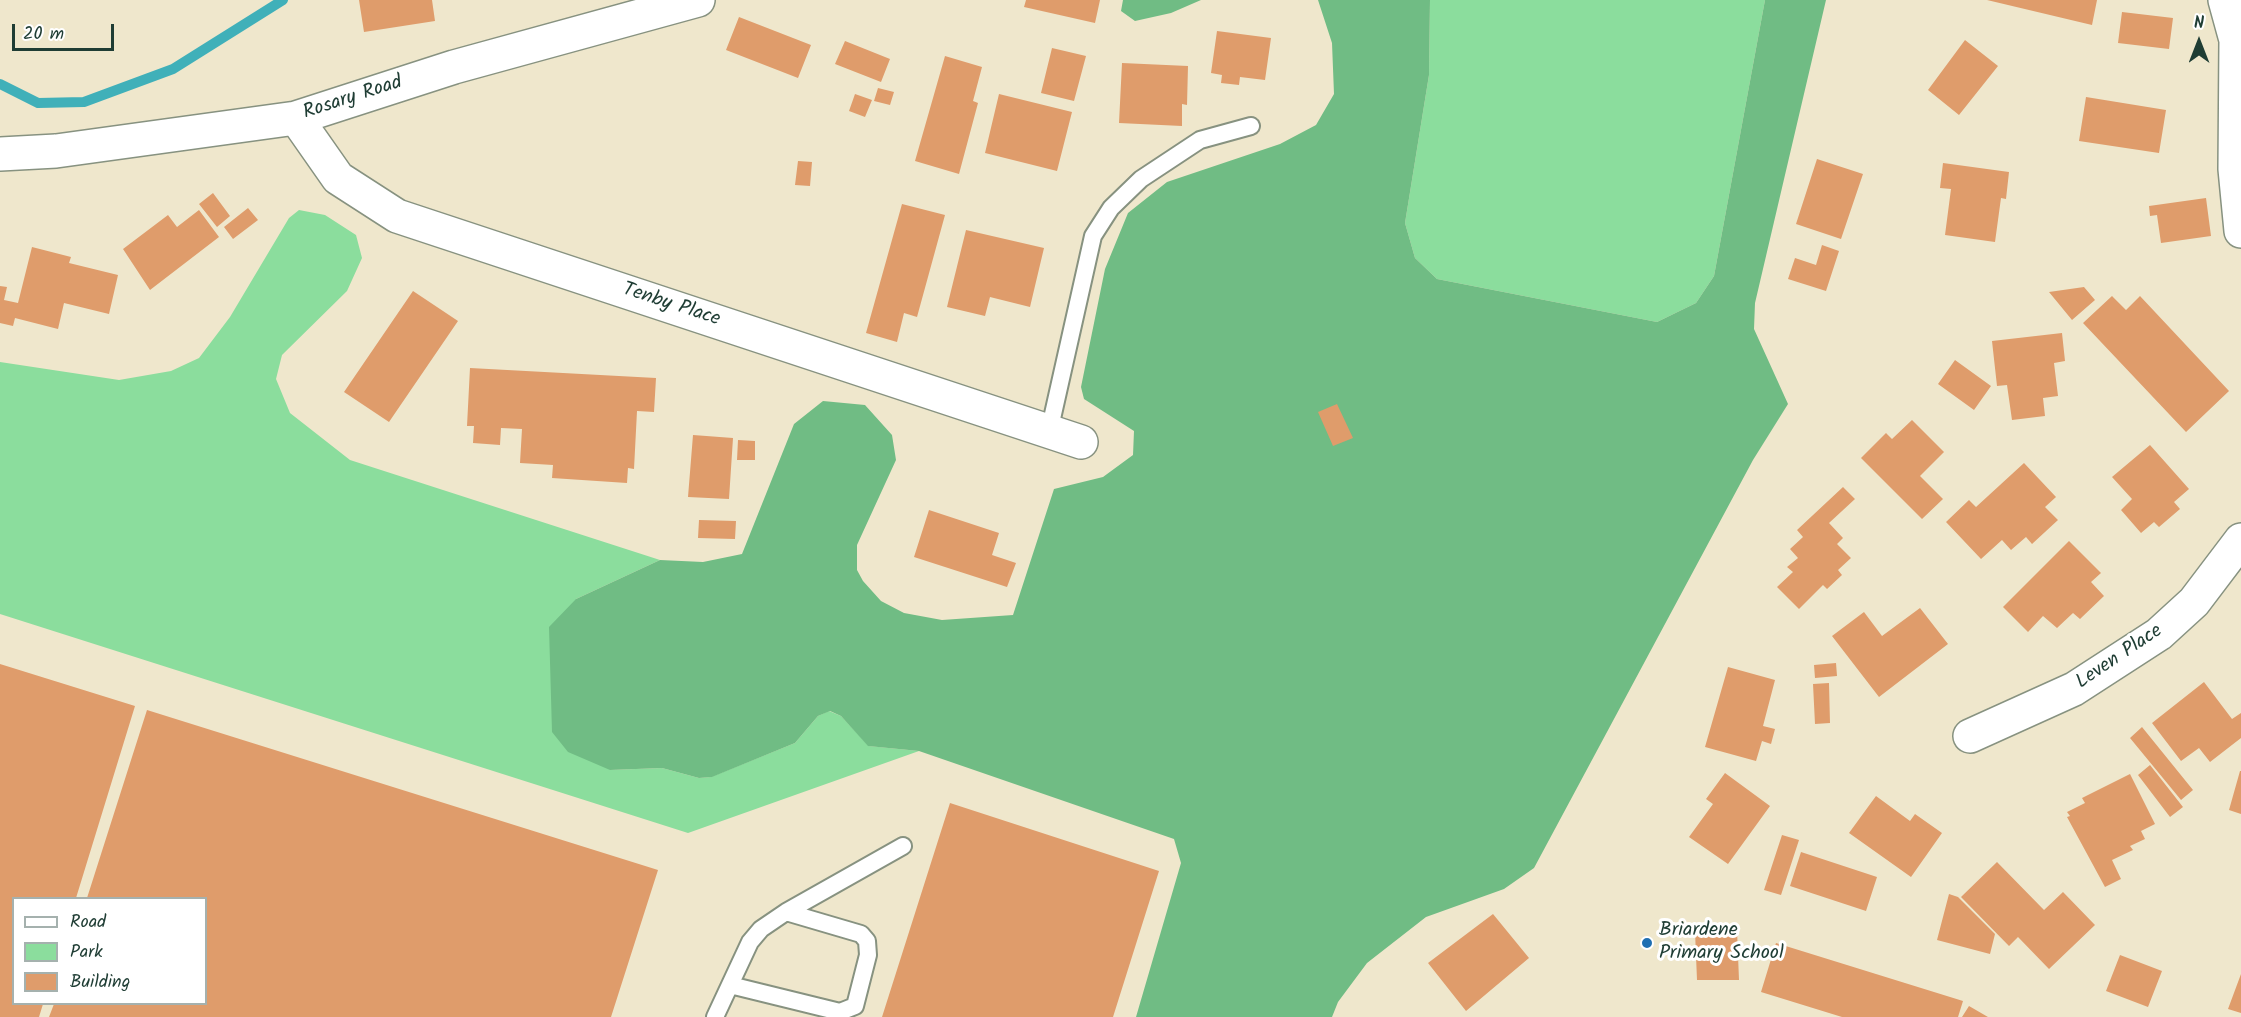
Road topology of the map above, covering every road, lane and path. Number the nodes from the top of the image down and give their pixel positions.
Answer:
1 (698, 0) edge
2 (2224, 0) edge
3 (296, 118) junction
4 (1251, 126) dead end
5 (0, 154) edge
6 (2241, 231) edge
7 (1049, 432) junction
8 (1081, 442) dead end
9 (2241, 540) edge
10 (1970, 736) dead end
11 (903, 846) dead end
12 (786, 912) junction
13 (730, 985) junction
14 (715, 1017) edge

1 - 3 street, Rosary Road
2 - 6 street
3 - 5 street, Rosary Road
3 - 7 street, Tenby Place
4 - 7 lane
7 - 8 street, Tenby Place
9 - 10 street, Leven Place
11 - 12 lane
12 - 13 lane
12 - 13 lane
13 - 14 lane

